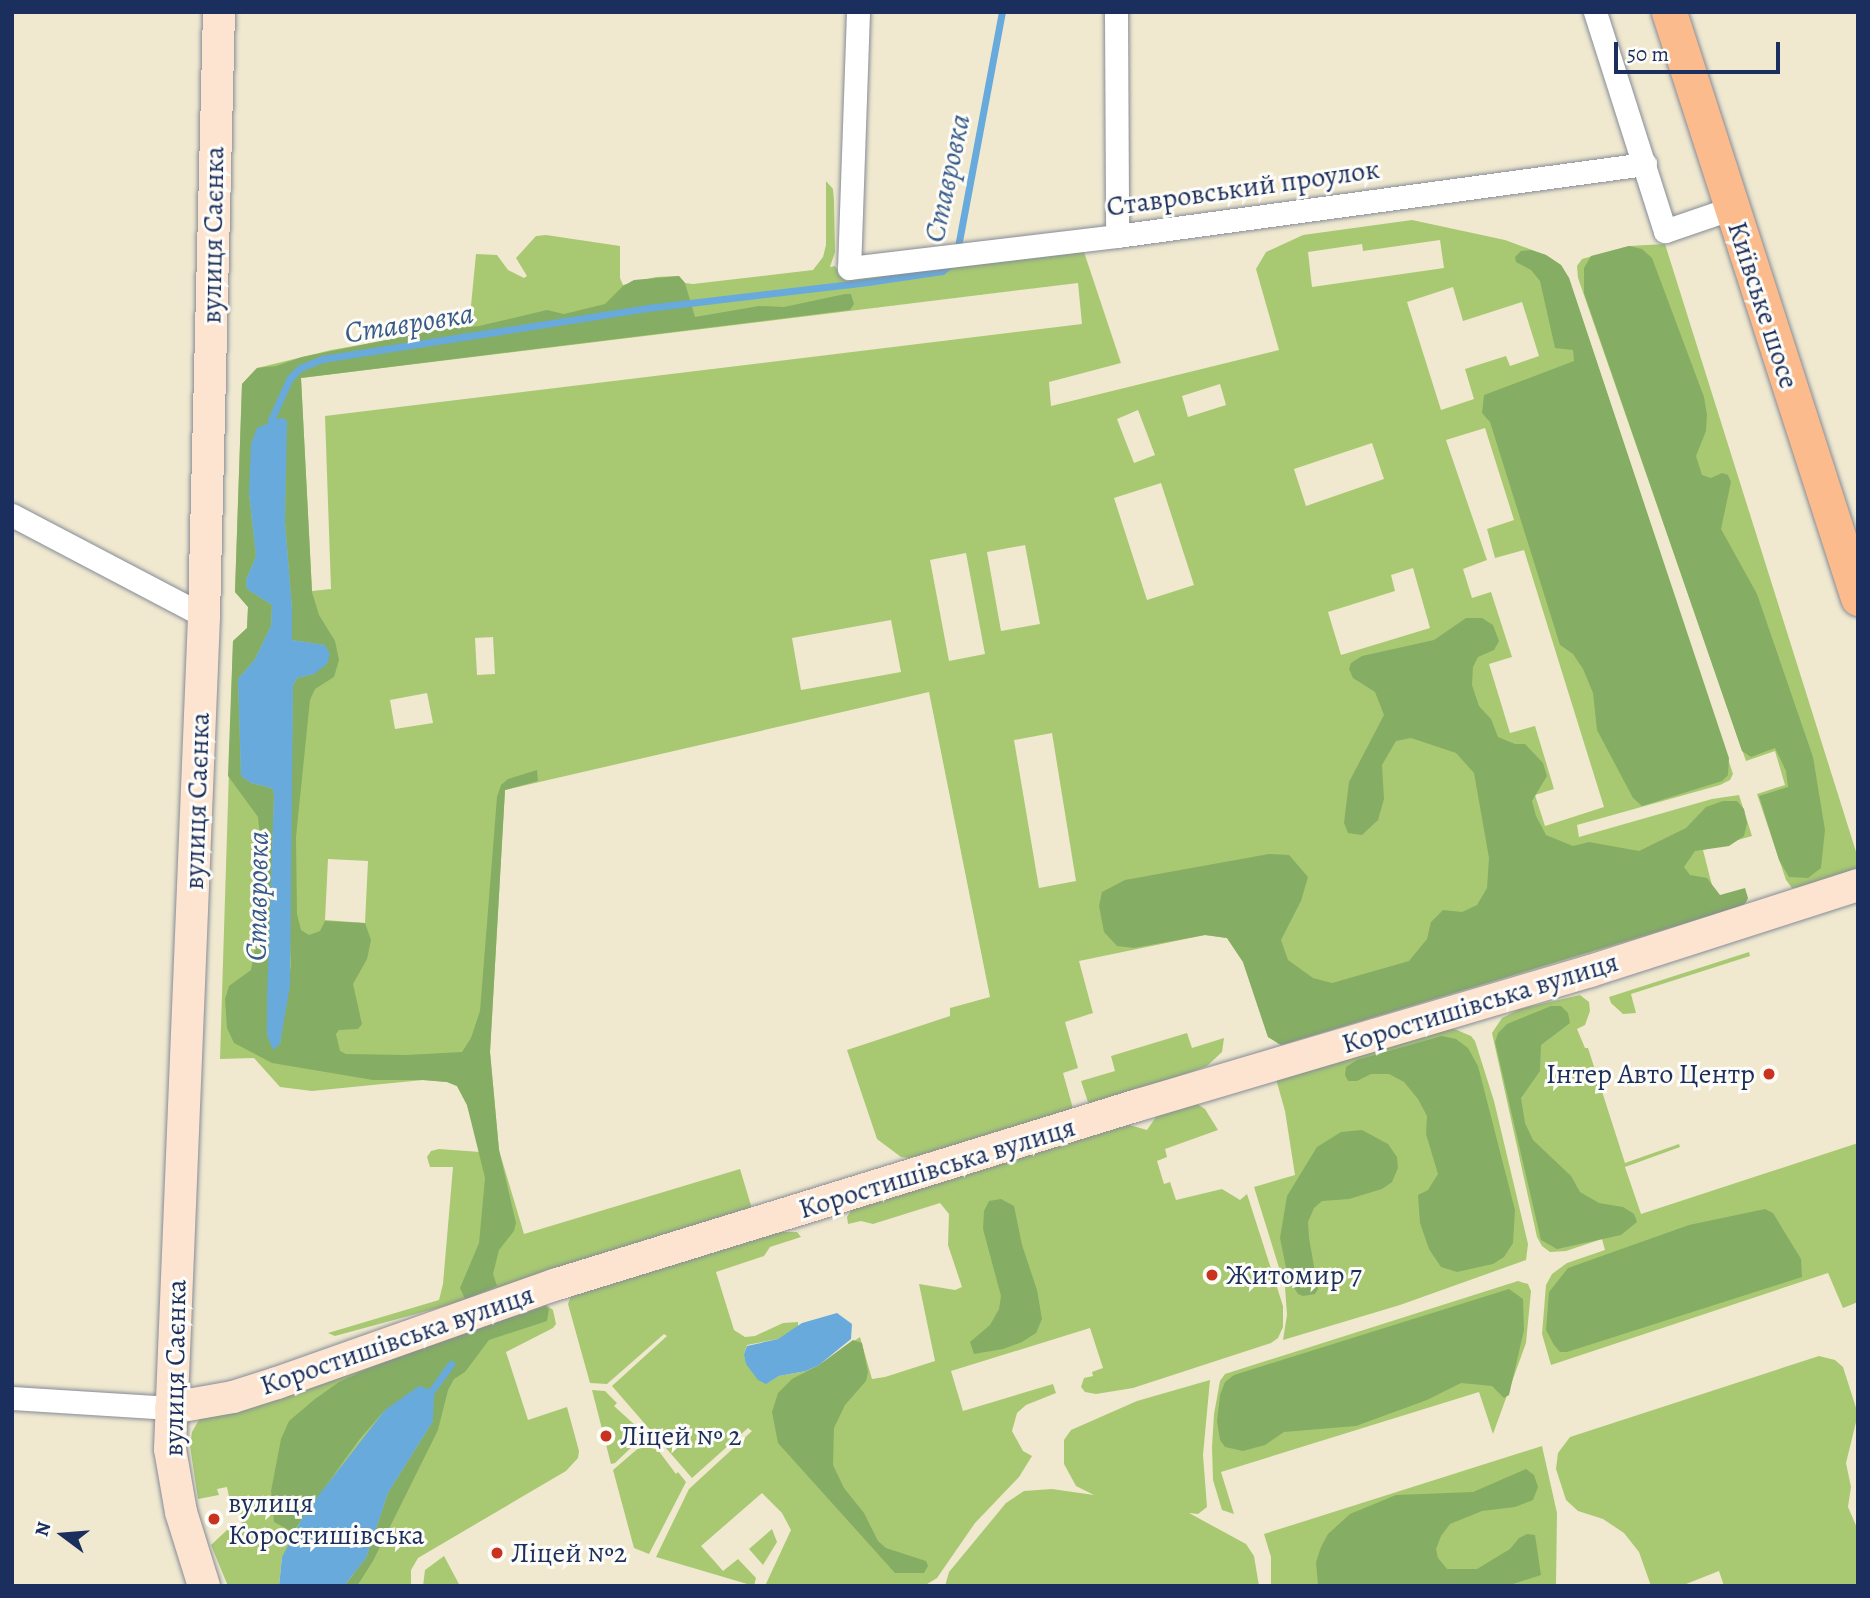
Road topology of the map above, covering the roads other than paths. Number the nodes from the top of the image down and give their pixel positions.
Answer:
1 (219, 12) edge
2 (858, 12) edge
3 (1116, 12) edge
4 (1595, 12) edge
5 (1669, 12) edge
6 (1645, 163) junction
7 (1732, 208) junction
8 (1117, 236) junction
9 (12, 515) edge
10 (1858, 598) edge
11 (204, 616) junction
12 (1858, 885) edge
13 (12, 1398) edge
14 (171, 1408) junction
15 (204, 1586) edge

1 - 11 street, вулиця Саєнка
2 - 8 street, Ставровський проулок
3 - 8 street
4 - 6 street
5 - 7 main road, Київське шосе
6 - 7 street
6 - 8 street, Ставровський проулок
7 - 10 main road, Київське шосе
9 - 11 street
11 - 14 street, вулиця Саєнка
12 - 14 street, Коростишівська вулиця
13 - 14 street, Коростишівська вулиця
14 - 15 street, вулиця Саєнка

